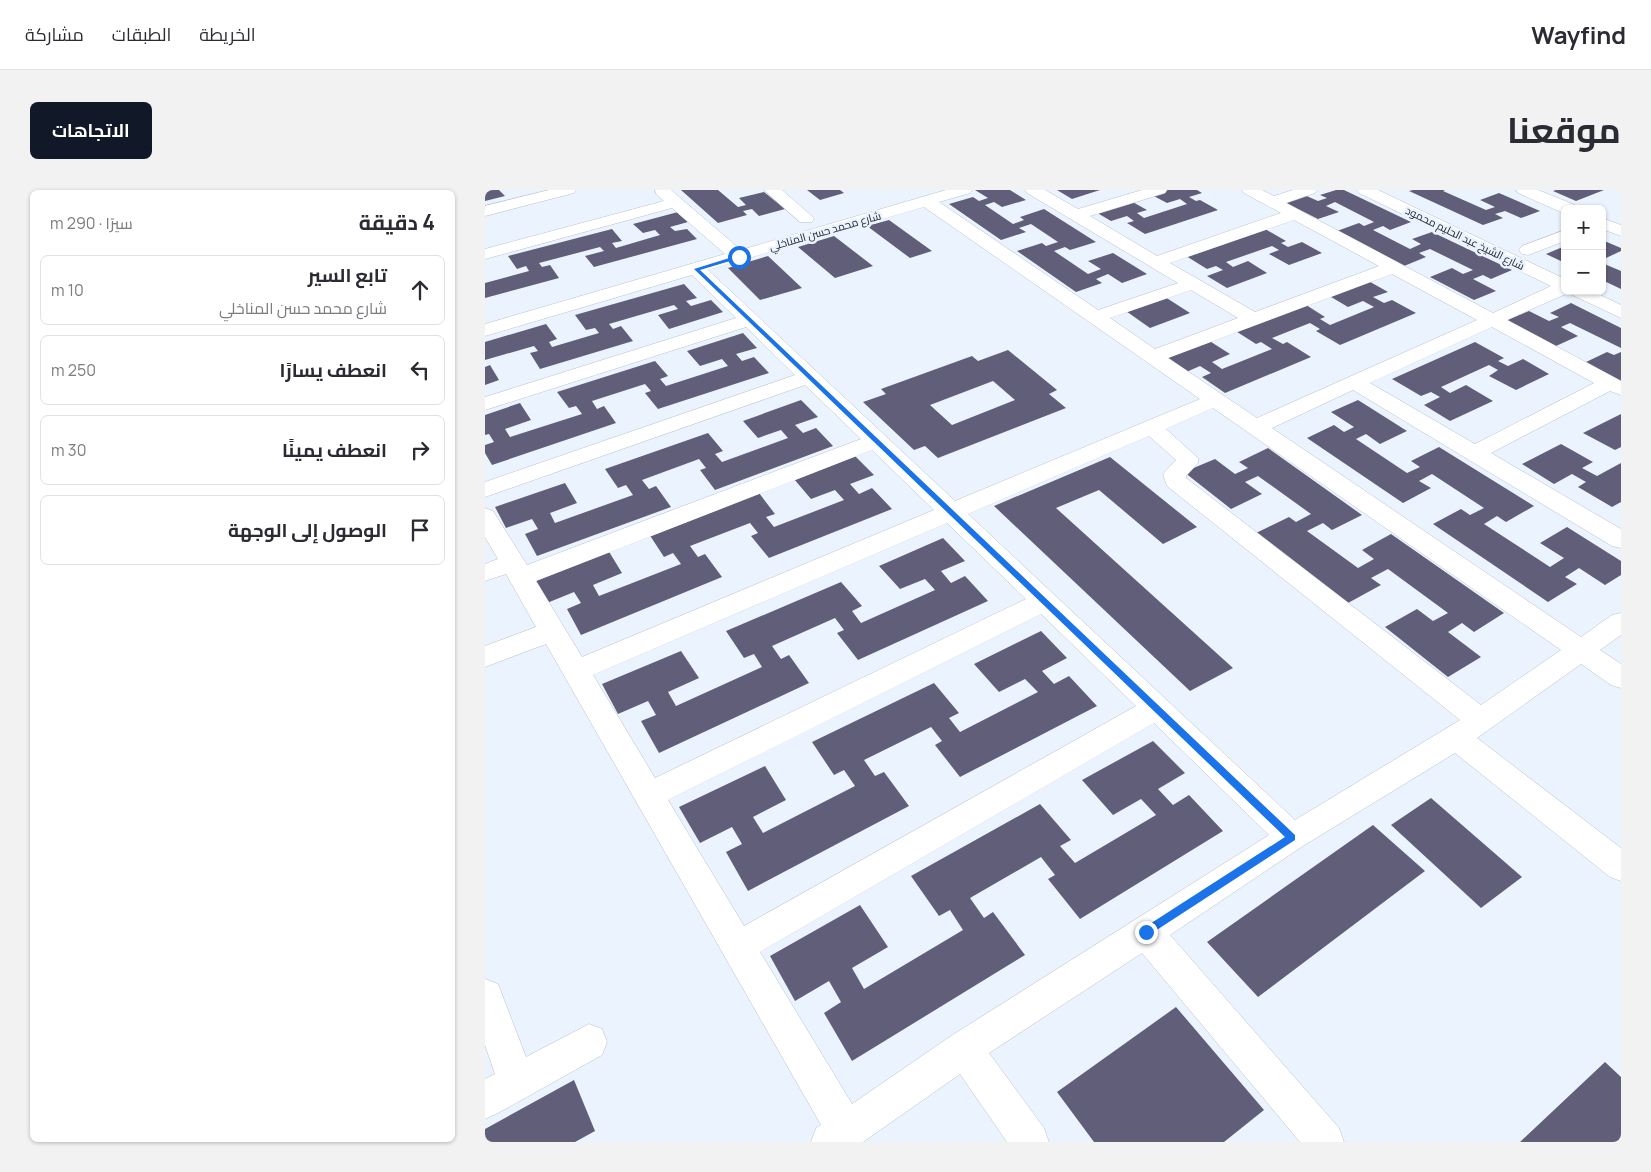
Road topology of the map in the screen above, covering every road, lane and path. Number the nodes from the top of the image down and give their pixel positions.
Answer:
1 (663, 190) edge
2 (772, 190) edge
3 (964, 190) edge
4 (1033, 190) edge
5 (1159, 190) edge
6 (1251, 190) edge
7 (1309, 190) edge
8 (1365, 190) edge
9 (1399, 190) edge
10 (1524, 190) edge
11 (562, 197) edge
12 (926, 201) junction
13 (1273, 202) junction
14 (674, 203) junction
15 (1561, 206) edge
16 (485, 211) edge
17 (825, 212) dead end
18 (1621, 212) edge
19 (1295, 214) junction
20 (1076, 215) junction
21 (806, 218) junction
22 (1606, 219) edge
23 (787, 223) dead end
24 (1606, 223) edge
25 (591, 225) junction
26 (1621, 231) edge
27 (740, 237) dead end
28 (1561, 237) edge
29 (721, 242) junction
30 (1528, 250) junction
31 (485, 254) edge
32 (739, 257) junction
33 (699, 258) junction
34 (1550, 260) dead end
35 (1156, 262) junction
36 (1393, 267) junction
37 (1192, 284) junction
38 (1561, 284) edge
39 (1606, 286) edge
40 (1561, 288) edge
41 (1621, 293) edge
42 (1585, 295) edge
43 (1621, 312) edge
44 (1095, 317) junction
45 (1253, 319) junction
46 (749, 320) junction
47 (1492, 320) junction
48 (485, 330) edge
49 (1152, 357) junction
50 (809, 377) junction
51 (1354, 382) junction
52 (1615, 386) edge
53 (1215, 400) junction
54 (485, 404) edge
55 (1151, 427) junction
56 (1255, 427) junction
57 (876, 441) junction
58 (1474, 453) junction
59 (485, 490) edge
60 (951, 512) junction
61 (485, 516) edge
62 (1621, 540) edge
63 (506, 571) edge
64 (1045, 601) junction
65 (1621, 622) edge
66 (552, 630) junction
67 (1581, 651) junction
68 (485, 658) edge
69 (576, 671) junction
70 (1621, 678) edge
71 (1157, 708) junction
72 (1469, 729) junction
73 (649, 795) junction
74 (1292, 837) junction
75 (1620, 865) edge
76 (1146, 932) junction
77 (738, 948) junction
78 (485, 996) edge
79 (589, 1042) dead end
80 (964, 1050) junction
81 (517, 1082) junction
82 (485, 1100) edge
83 (838, 1136) edge
84 (1315, 1139) edge
85 (1030, 1142) edge

1 - 14 street
2 - 21 street
3 - 12 street, شارع محمد حسن المناخلي
4 - 20 street
5 - 20 street
6 - 13 street
7 - 13 street
8 - 38 street, شارع الشيخ عبد الحليم محمود
9 - 30 street, شارع الشيخ عبد الحليم محمود
10 - 15 street
11 - 16 street
11 - 25 street
12 - 32 street, شارع محمد حسن المناخلي
12 - 44 street
13 - 19 street
14 - 25 street
14 - 29 street
17 - 21 street, شارع محمد حسن المناخلي
18 - 22 street
19 - 35 street
19 - 36 street
20 - 35 street
21 - 23 street, شارع محمد حسن المناخلي
24 - 26 street
25 - 31 street
27 - 29 street, شارع محمد حسن المناخلي
28 - 30 street
29 - 32 street
29 - 33 street, شارع محمد حسن المناخلي
30 - 34 street, شارع الشيخ عبد الحليم محمود
32 - 33 street, شارع محمد حسن المناخلي
33 - 46 street
33 - 48 street, شارع محمد حسن المناخلي
35 - 37 street
36 - 45 street
36 - 47 street
37 - 44 street
37 - 45 street
39 - 41 street
40 - 47 street
42 - 43 street
44 - 49 street
45 - 49 street
46 - 50 street
46 - 54 street
47 - 51 street
47 - 52 street
49 - 53 street
50 - 57 street
50 - 59 street
51 - 56 street
51 - 58 street
52 - 58 street
53 - 55 street
53 - 56 street
55 - 60 street
55 - 72 street
56 - 67 street
57 - 60 street
57 - 63 street
58 - 62 street
60 - 64 street
60 - 69 street
61 - 63 street
63 - 66 street
64 - 71 street
64 - 73 street
65 - 67 street
66 - 68 street
66 - 69 street
67 - 70 street
67 - 72 street
69 - 73 street
71 - 74 street
71 - 77 street
72 - 74 street
72 - 75 street
73 - 77 street
74 - 76 street
76 - 80 street
76 - 84 street
77 - 83 street
78 - 81 street
79 - 81 street
80 - 83 street
80 - 85 street
81 - 82 street

